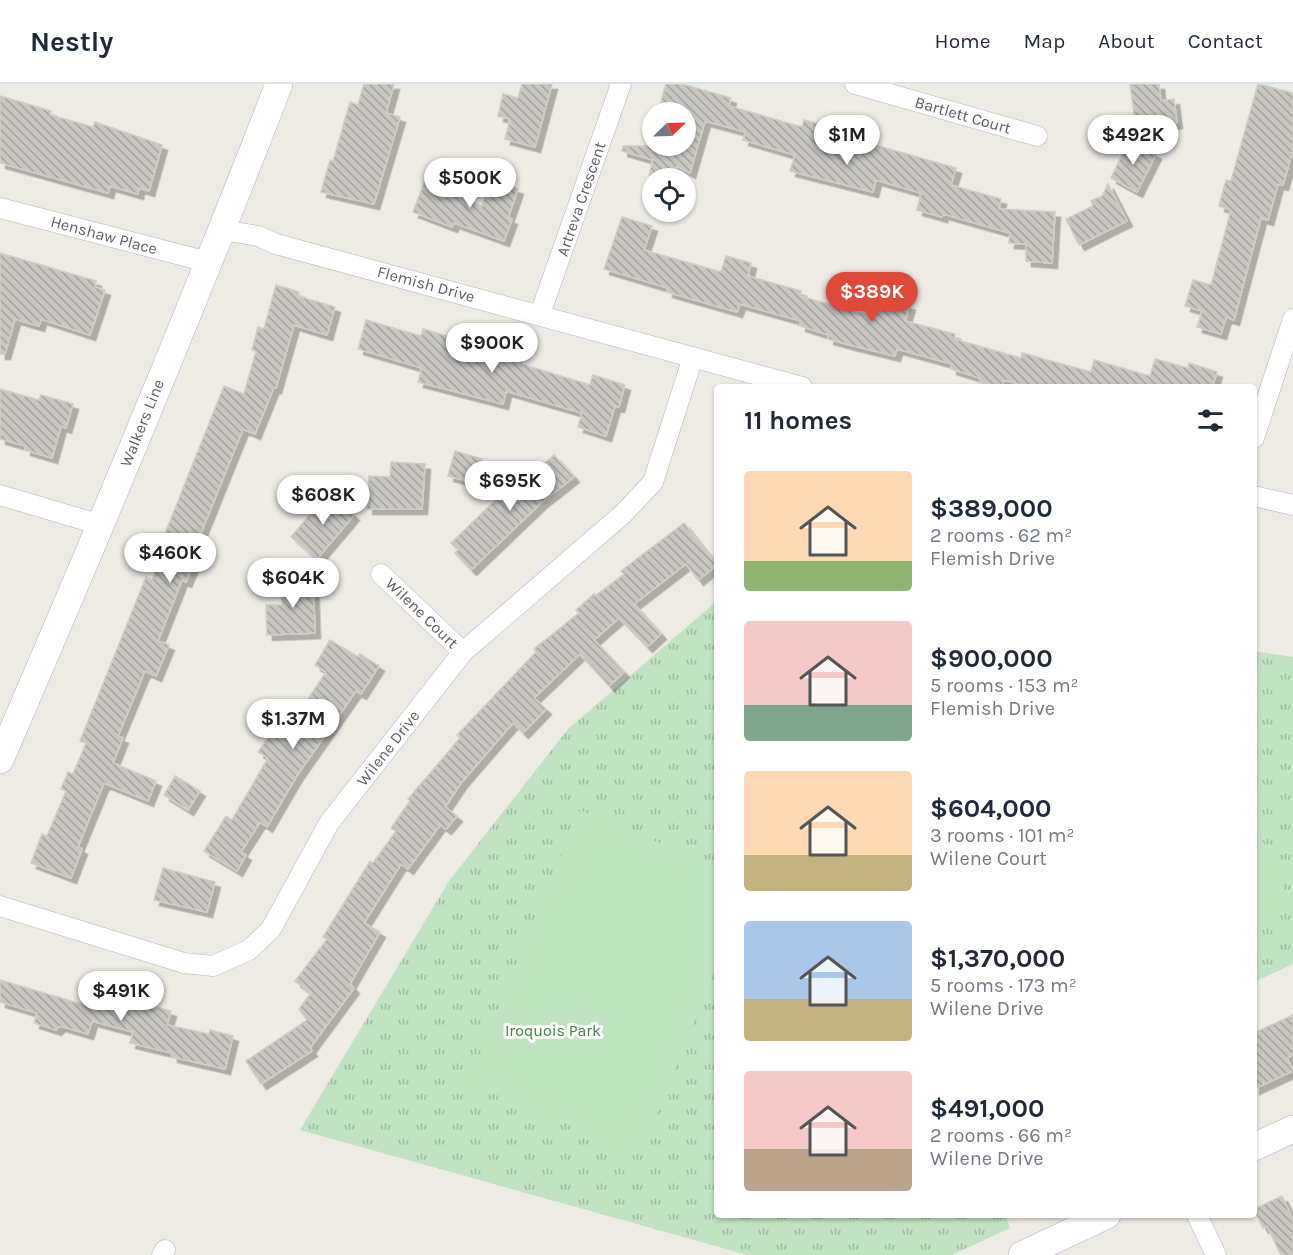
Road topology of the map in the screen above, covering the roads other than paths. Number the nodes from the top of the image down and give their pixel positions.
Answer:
1 (279, 84) edge
2 (621, 84) edge
3 (855, 84) edge
4 (1037, 136) dead end
5 (0, 208) edge
6 (222, 230) junction
7 (208, 262) junction
8 (540, 314) junction
9 (1293, 318) edge
10 (693, 357) junction
11 (791, 384) edge
12 (1257, 429) edge
13 (0, 495) edge
14 (1257, 497) edge
15 (1293, 506) edge
16 (101, 525) junction
17 (381, 574) dead end
18 (463, 652) junction
19 (0, 760) edge
20 (0, 906) edge
21 (1293, 1129) edge
22 (1257, 1146) edge
23 (1101, 1218) edge
24 (1198, 1218) edge
25 (1022, 1255) edge
26 (1216, 1255) edge

1 - 6 main road, Walkers Line
2 - 8 street, Artreva Crescent
3 - 4 street, Bartlett Court
5 - 7 street, Henshaw Place
6 - 7 main road, Walkers Line
6 - 8 street, Flemish Drive
7 - 16 main road, Walkers Line
8 - 10 street, Flemish Drive
9 - 12 street
10 - 11 street, Flemish Drive
10 - 18 street, Wilene Drive
13 - 16 street
14 - 15 street
16 - 19 main road, Walkers Line
17 - 18 street, Wilene Court
18 - 20 street, Wilene Drive
21 - 22 main road
23 - 25 main road
24 - 26 street

